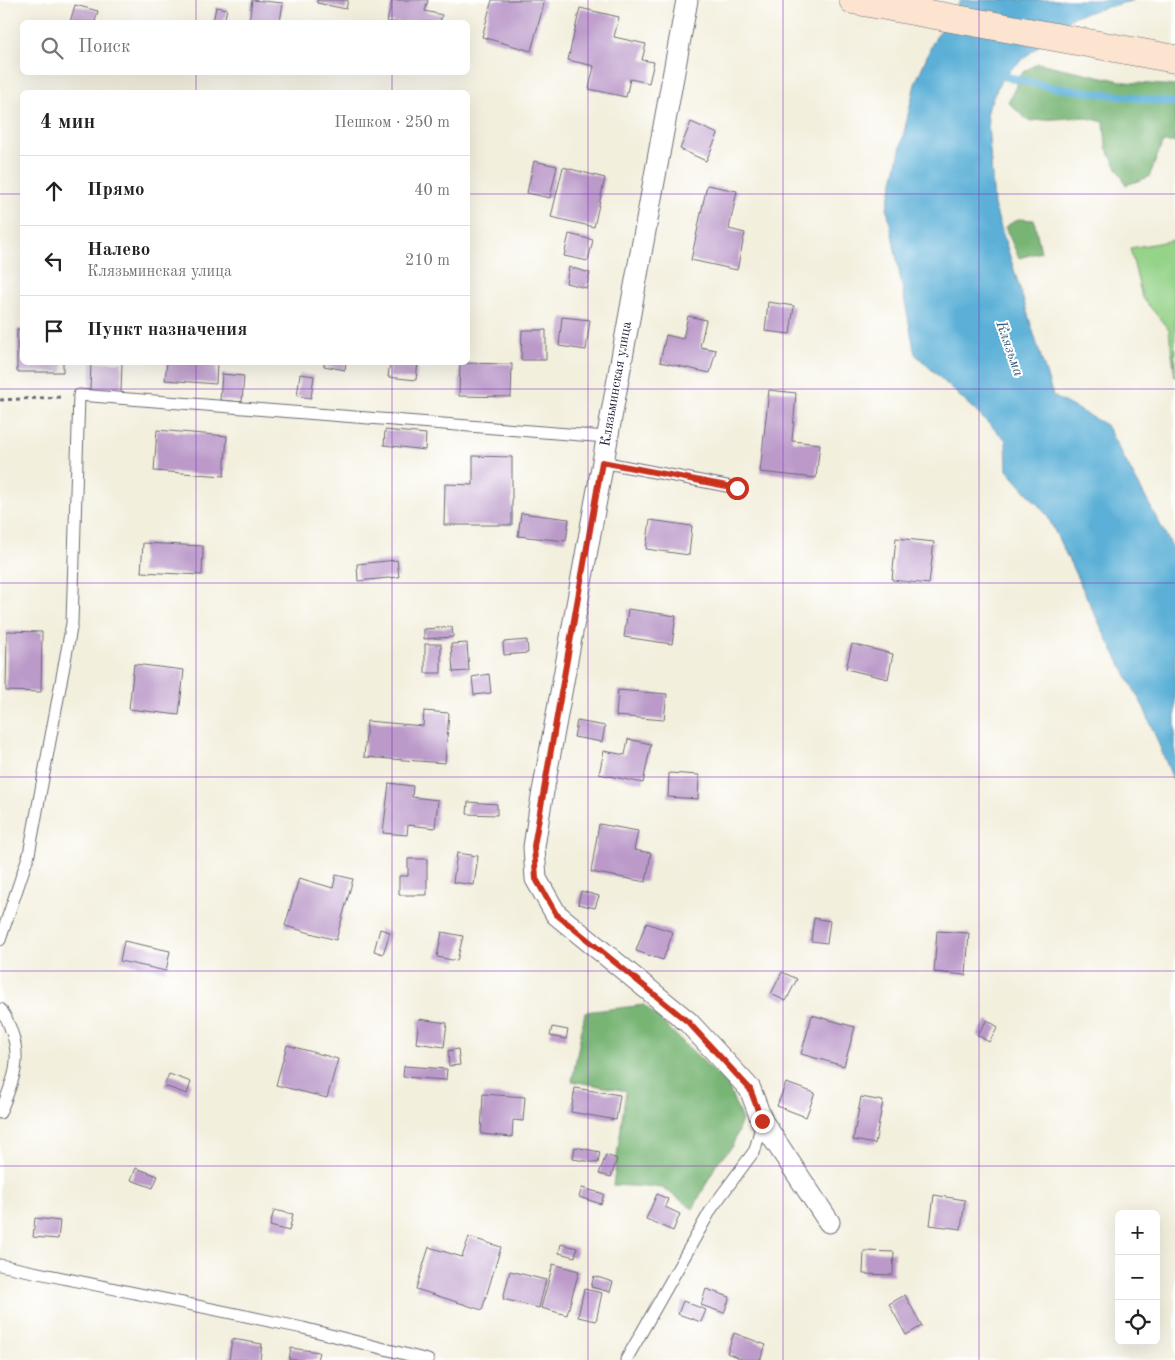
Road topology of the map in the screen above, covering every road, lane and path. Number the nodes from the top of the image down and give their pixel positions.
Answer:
1 (687, 0) edge
2 (864, 3) edge
3 (1175, 59) edge
4 (80, 395) junction
5 (0, 400) edge
6 (606, 437) junction
7 (602, 462) junction
8 (737, 488) dead end
9 (0, 940) edge
10 (0, 1009) edge
11 (0, 1113) edge
12 (762, 1121) junction
13 (830, 1222) dead end
14 (0, 1265) edge
15 (428, 1360) edge
16 (626, 1360) edge

1 - 6 street, Клязьминская улица
2 - 3 street
4 - 5 path
4 - 6 lane
4 - 9 lane
6 - 7 street, Клязьминская улица
7 - 8 lane
7 - 12 street, Клязьминская улица
10 - 11 lane
12 - 13 street, Клязьминская улица
12 - 16 lane
14 - 15 lane

